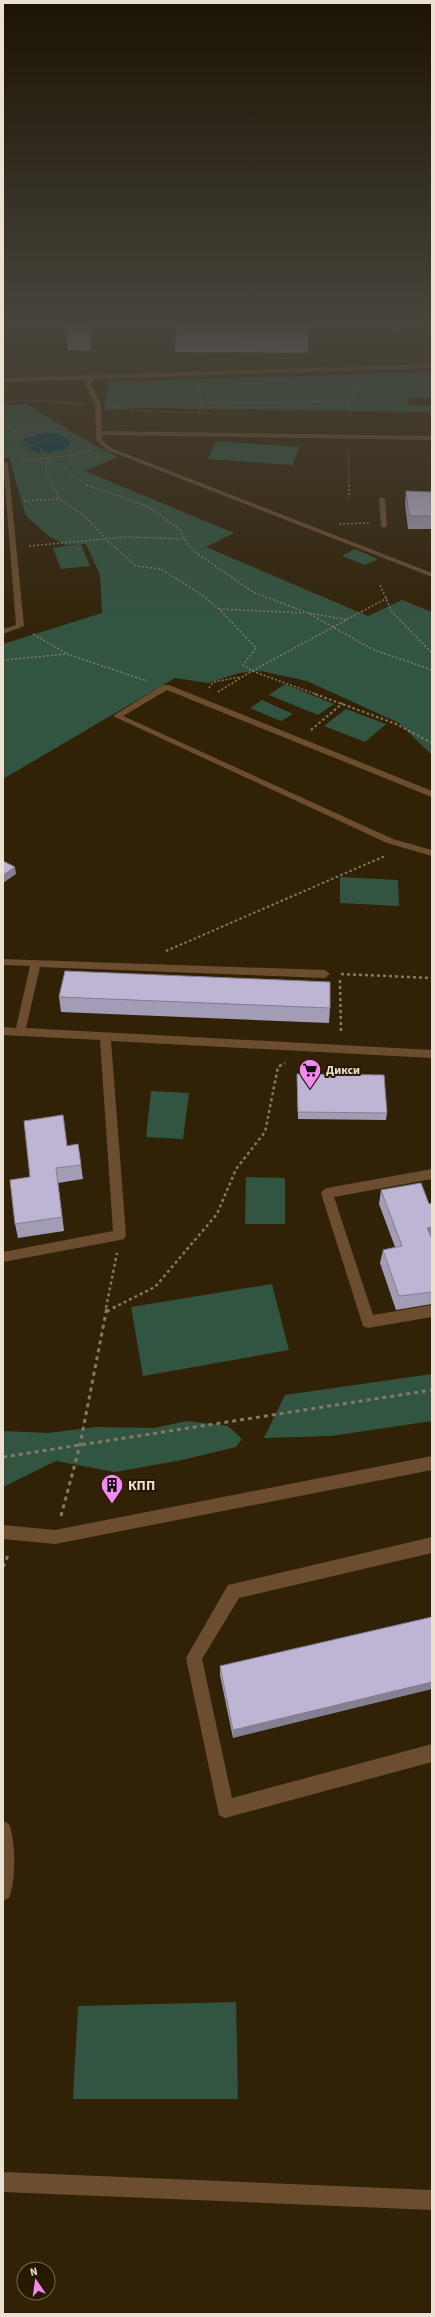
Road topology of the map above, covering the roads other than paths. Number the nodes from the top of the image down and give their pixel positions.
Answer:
1 (98, 433) joint
2 (432, 438) edge
3 (4, 463) edge
4 (382, 499) dead end
5 (384, 524) road end
6 (432, 576) edge
7 (3, 632) edge
8 (432, 794) edge
9 (432, 853) edge
10 (3, 962) edge
11 (36, 963) junction
12 (325, 974) dead end
13 (3, 1031) edge
14 (20, 1032) junction
15 (105, 1037) junction
16 (432, 1054) edge
17 (432, 1174) edge
18 (3, 1257) edge
19 (432, 1311) edge
20 (432, 1463) edge
21 (3, 1532) edge
22 (432, 1545) edge
23 (432, 1753) edge
24 (3, 1830) edge
25 (3, 1892) edge
26 (3, 2182) edge
27 (432, 2200) edge

1 - 2 street
1 - 6 street
3 - 7 street
4 - 5 street
8 - 9 street
10 - 11 street
11 - 12 street
11 - 14 street
13 - 14 street
14 - 15 street
15 - 16 street
15 - 18 street
17 - 19 street
20 - 21 street
22 - 23 street
24 - 25 street
26 - 27 street

